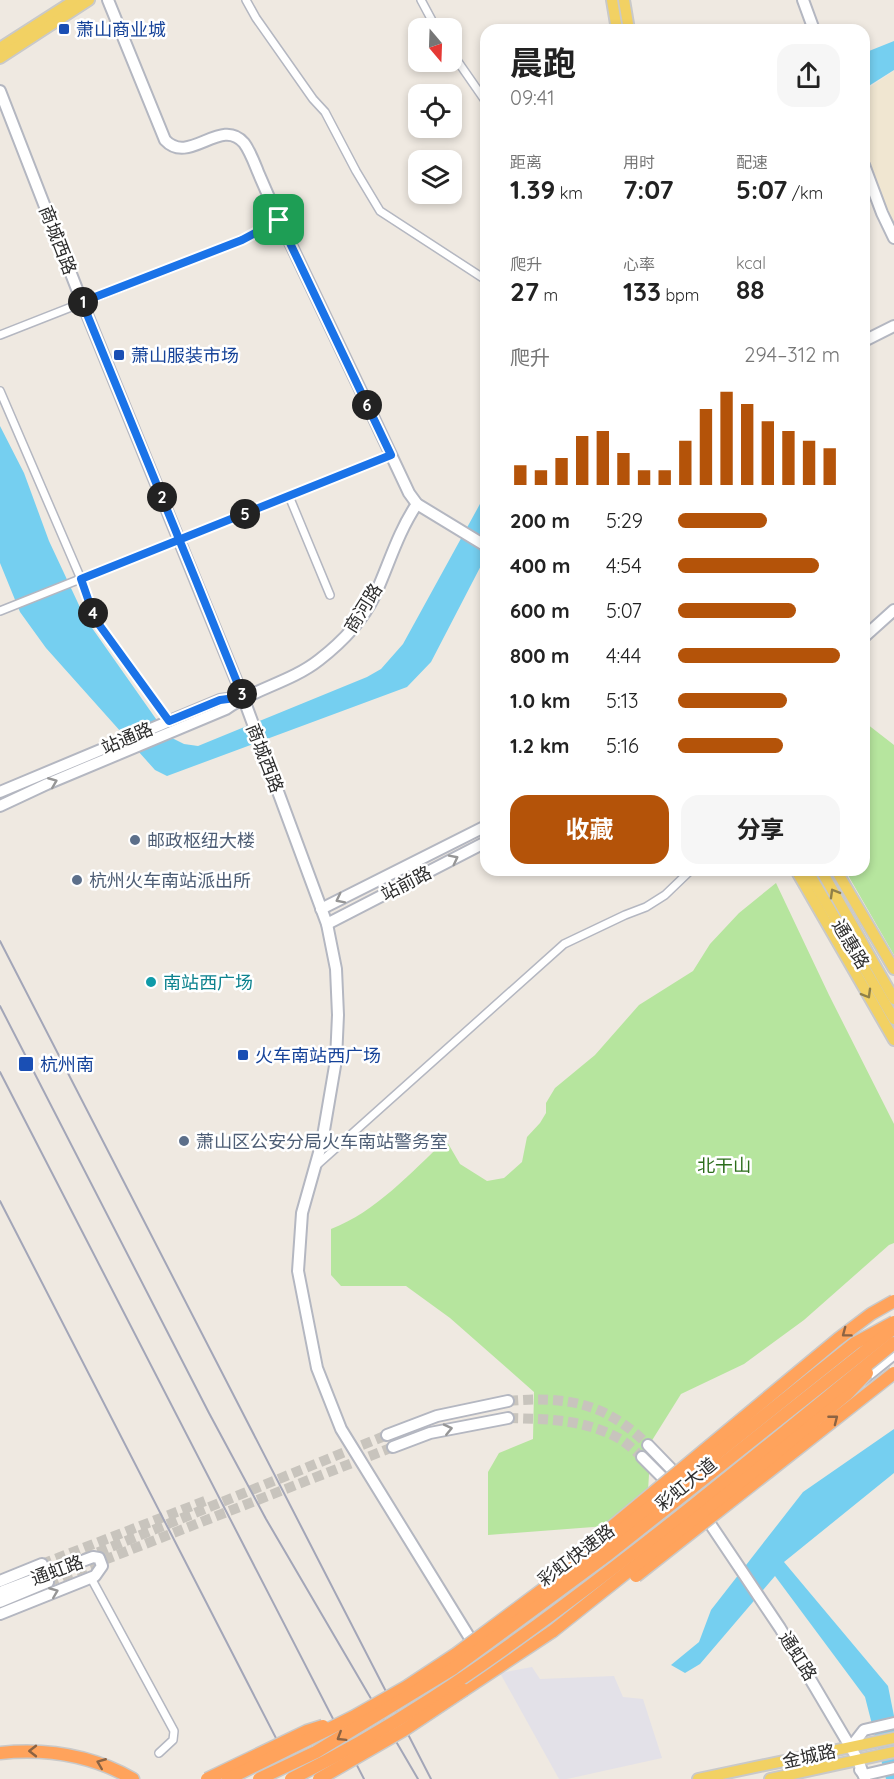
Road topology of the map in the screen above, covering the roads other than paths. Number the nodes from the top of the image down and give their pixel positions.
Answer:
1 (75, 0) edge
2 (88, 0) edge
3 (108, 0) edge
4 (246, 0) edge
5 (421, 0) edge
6 (612, 0) edge
7 (624, 0) edge
8 (802, 0) edge
9 (431, 18) edge
10 (616, 24) edge
11 (628, 24) edge
12 (812, 24) edge
13 (0, 48) edge
14 (0, 58) edge
15 (462, 67) edge
16 (0, 91) edge
17 (480, 93) edge
18 (870, 181) edge
19 (279, 220) junction
20 (894, 238) edge
21 (480, 276) edge
22 (82, 302) junction
23 (894, 326) edge
24 (0, 335) edge
25 (870, 338) edge
26 (0, 391) edge
27 (391, 455) junction
28 (289, 496) junction
29 (417, 504) junction
30 (180, 541) junction
31 (480, 542) edge
32 (81, 579) junction
33 (330, 595) dead end
34 (894, 610) edge
35 (0, 611) edge
36 (881, 621) junction
37 (870, 627) edge
38 (870, 631) edge
39 (243, 697) junction
40 (169, 721) junction
41 (127, 744) junction
42 (0, 792) edge
43 (0, 806) edge
44 (480, 829) edge
45 (480, 845) edge
46 (685, 876) edge
47 (799, 876) edge
48 (811, 876) edge
49 (824, 876) edge
50 (840, 876) edge
51 (321, 909) junction
52 (327, 924) junction
53 (894, 969) edge
54 (894, 999) edge
55 (894, 1019) edge
56 (894, 1040) edge
57 (315, 1166) junction
58 (894, 1300) edge
59 (894, 1320) edge
60 (894, 1328) edge
61 (894, 1344) edge
62 (894, 1354) edge
63 (894, 1373) edge
64 (508, 1401) tunnel mouth
65 (508, 1418) tunnel mouth
66 (387, 1432) tunnel mouth
67 (648, 1445) tunnel mouth
68 (393, 1447) tunnel mouth
69 (642, 1457) tunnel mouth
70 (680, 1489) junction
71 (696, 1511) junction
72 (42, 1564) tunnel mouth
73 (91, 1578) junction
74 (0, 1581) edge
75 (48, 1582) tunnel mouth
76 (0, 1592) edge
77 (526, 1601) junction
78 (0, 1602) edge
79 (0, 1614) edge
80 (553, 1631) junction
81 (473, 1643) junction
82 (488, 1666) joint
83 (353, 1718) junction
84 (894, 1723) edge
85 (894, 1738) edge
86 (850, 1748) junction
87 (894, 1752) edge
88 (0, 1753) edge
89 (159, 1753) dead end
90 (855, 1760) junction
91 (894, 1768) edge
92 (862, 1778) edge
93 (133, 1779) edge
94 (207, 1779) edge
95 (228, 1779) edge
96 (259, 1779) edge
97 (291, 1779) edge
98 (319, 1779) edge
99 (698, 1779) edge
100 (770, 1779) edge

1 - 13 main road
2 - 14 main road
3 - 19 main road
4 - 21 street
5 - 9 street
6 - 10 main road
7 - 11 main road
8 - 12 main road
15 - 17 street
16 - 22 main road, 商城西路
18 - 20 main road
19 - 22 street
19 - 27 main road
22 - 24 street
22 - 30 main road, 商城西路
23 - 25 main road
26 - 32 street
27 - 28 street
27 - 29 main road
28 - 30 street
28 - 33 street
29 - 31 main road
29 - 39 main road, 商河路
30 - 32 street
30 - 39 main road, 商城西路
32 - 35 street
32 - 40 street
34 - 36 main road
36 - 37 main road
36 - 38 main road
39 - 40 main road, 站通路
39 - 41 main road, 站通路
39 - 51 main road, 商城西路
40 - 41 main road, 站通路
41 - 42 main road, 站通路
43 -> 41 main road, 站通路
44 -> 51 main road
52 -> 45 main road, 站前路
46 - 57 street
47 -> 56 main road
48 - 55 main road, 通惠路
54 -> 49 main road, 通惠路
50 - 53 main road
51 - 52 main road, 商城西路
52 - 57 main road, 商城西路
57 - 81 main road, 商城西路
58 -> 77 highway, bridge
59 - 70 main road, 彩虹大道
59 - 77 highway, bridge
60 -> 96 highway, 彩虹快速路, bridge
61 - 80 highway, bridge
61 - 97 highway, 彩虹快速路, bridge
62 - 71 main road, 彩虹大道
80 -> 63 highway, bridge
64 - 66 main road
68 -> 65 main road
67 - 70 main road, 通虹路
69 - 70 main road, 通虹路
70 - 71 main road, 通虹路
70 - 81 main road, 彩虹大道
71 - 82 main road, 彩虹大道
71 - 86 main road, 通虹路
72 - 74 main road, 通虹路
73 - 76 main road, 通虹路
79 -> 73 main road, 通虹路
73 - 89 street
75 - 78 main road, 通虹路
77 - 83 highway, bridge
80 - 98 highway, bridge
81 - 82 main road, 商城西路
83 - 94 highway, bridge
83 - 95 highway, bridge
84 - 86 main road, 金城路
85 - 86 main road, 金城路
86 - 90 main road, 通虹路
86 - 99 main road, 金城路
87 - 90 main road, 金城路
93 -> 88 highway
90 - 92 main road, 金城路
90 - 100 main road, 金城路
91 - 92 main road, 金城路

